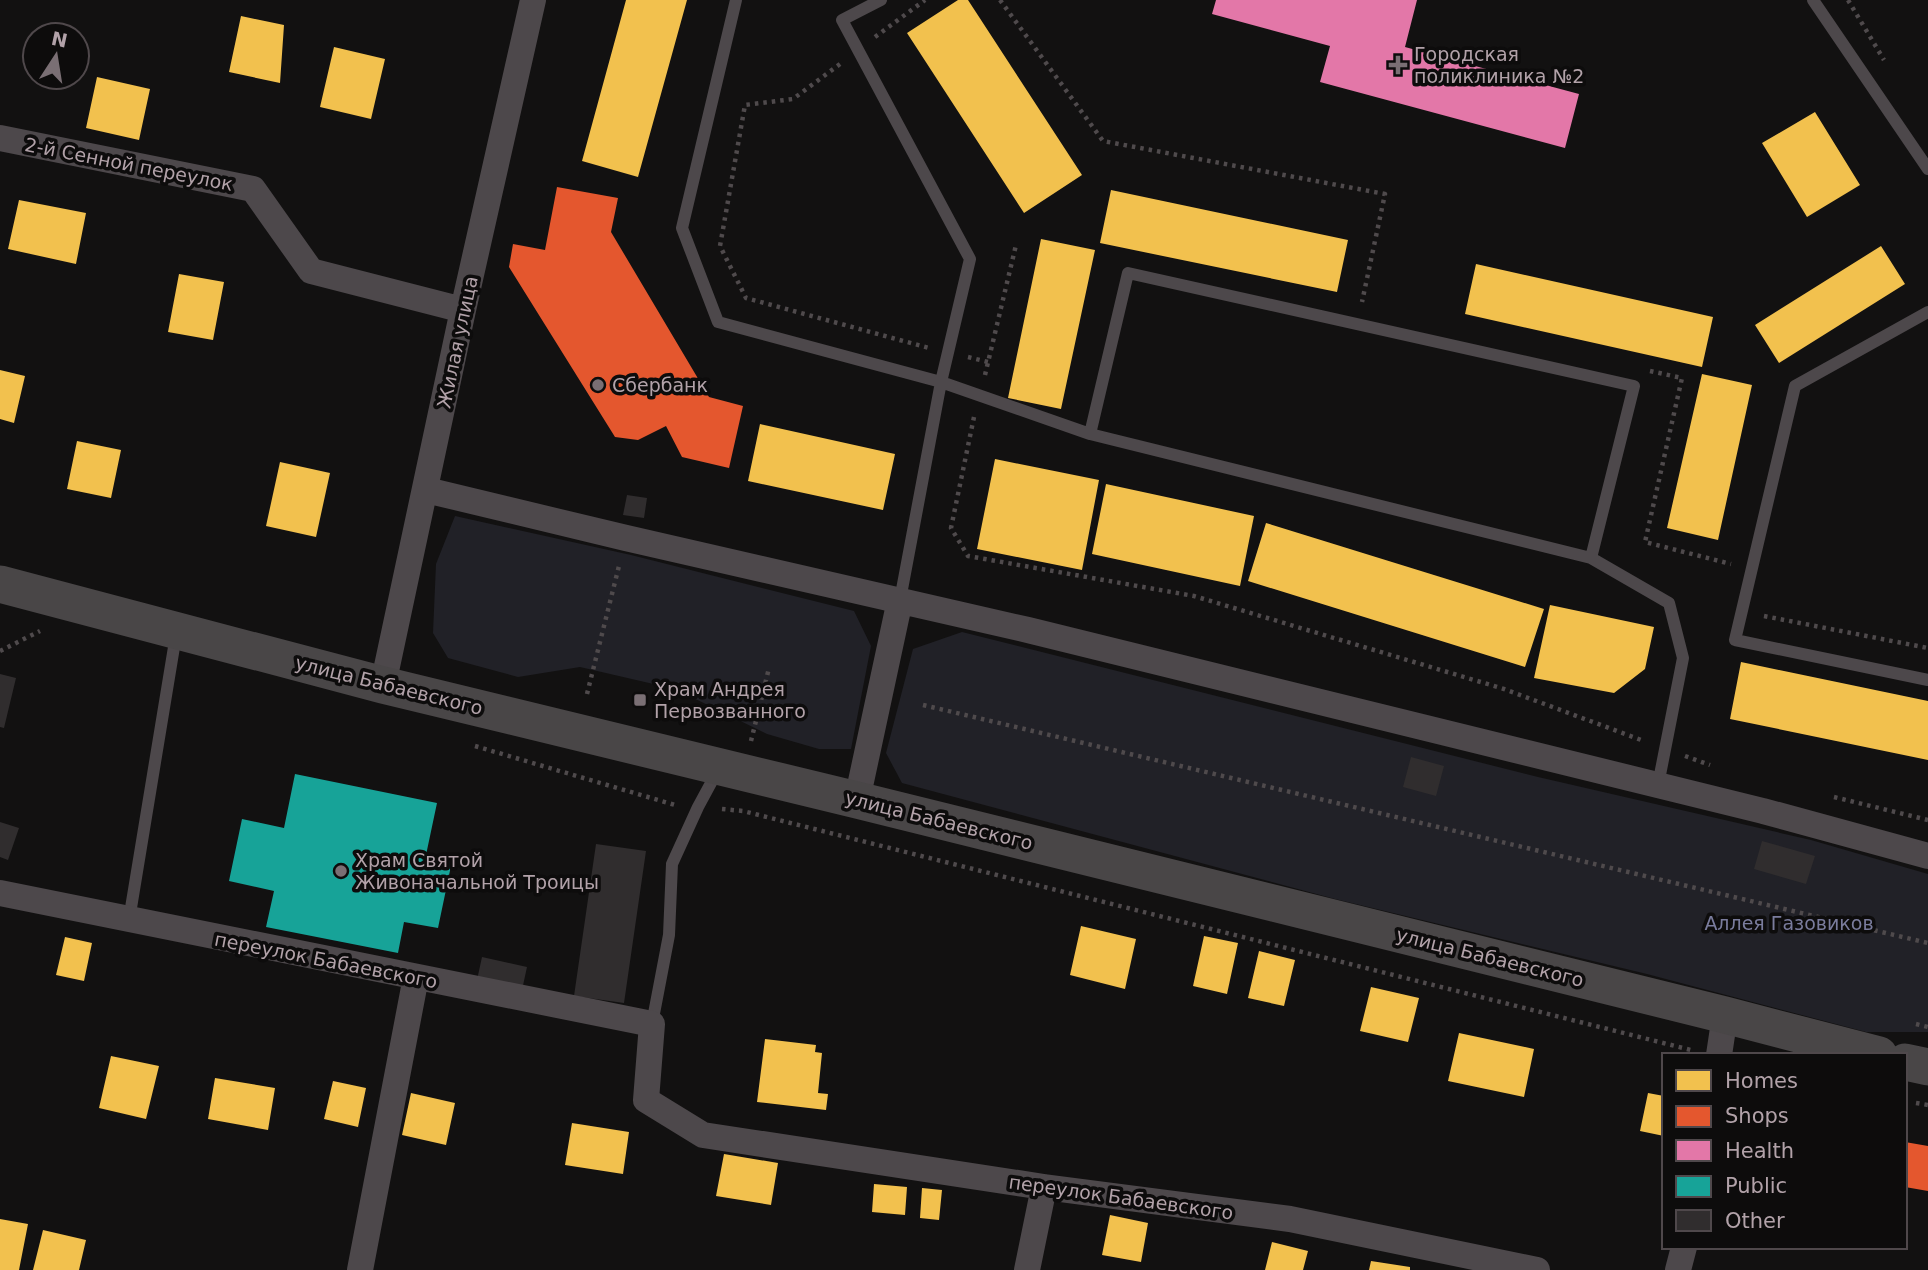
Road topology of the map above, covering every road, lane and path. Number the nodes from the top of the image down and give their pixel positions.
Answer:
1 (533, 0) edge
2 (736, 0) edge
3 (881, 0) edge
4 (925, 0) edge
5 (1813, 0) edge
6 (858, 50) junction
7 (0, 138) edge
8 (1928, 169) edge
9 (1016, 246) dead end
10 (463, 310) junction
11 (1928, 312) edge
12 (948, 352) junction
13 (988, 362) junction
14 (941, 382) junction
15 (980, 396) junction
16 (1090, 434) junction
17 (426, 490) junction
18 (626, 538) junction
19 (1591, 558) junction
20 (0, 584) edge
21 (900, 600) junction
22 (49, 626) dead end
23 (177, 631) junction
24 (0, 651) edge
25 (1928, 680) edge
26 (383, 685) junction
27 (587, 694) dead end
28 (923, 705) dead end
29 (466, 743) dead end
30 (1665, 749) junction
31 (1712, 766) dead end
32 (720, 767) junction
33 (1658, 785) junction
34 (1826, 795) dead end
35 (857, 800) junction
36 (698, 807) junction
37 (1928, 820) edge
38 (1928, 856) edge
39 (0, 893) edge
40 (129, 920) junction
41 (1928, 943) edge
42 (416, 977) junction
43 (1725, 1015) junction
44 (652, 1024) junction
45 (1916, 1024) dead end
46 (1928, 1027) edge
47 (1709, 1053) edge
48 (1871, 1053) edge
49 (1907, 1062) edge
50 (1928, 1067) edge
51 (1044, 1187) junction
52 (1683, 1249) edge
53 (360, 1270) edge
54 (1027, 1270) edge
55 (1537, 1270) edge
56 (1678, 1270) edge

1 - 10 street, Жилая улица
2 - 14 lane
3 - 6 lane
4 - 6 path
5 - 8 lane
6 - 12 lane
6 - 12 path
7 - 10 street, 2-й Сенной переулок
9 - 13 path
10 - 17 street, Жилая улица
11 - 25 lane
12 - 13 path
12 - 14 lane
13 - 15 path
14 - 15 lane
14 - 21 lane
15 - 16 lane
15 - 30 path
16 - 19 lane
16 - 19 lane
17 - 18 street
17 - 26 street, Жилая улица
18 - 21 street
18 - 27 path
19 - 30 lane
20 - 23 main road, улица Бабаевского
21 - 33 street
21 - 35 street
22 - 24 path
23 - 26 main road, улица Бабаевского
23 - 40 lane
26 - 32 main road, улица Бабаевского
28 - 41 path
29 - 36 path
30 - 31 path
30 - 33 lane
32 - 35 main road, улица Бабаевского
32 - 36 lane
33 - 38 street
34 - 37 path
35 - 43 main road, улица Бабаевского
36 - 44 lane
36 - 47 path
39 - 40 street, переулок Бабаевского
40 - 42 street, переулок Бабаевского
42 - 44 street, переулок Бабаевского
42 - 53 street
43 - 47 street
43 - 48 main road, улица Бабаевского
44 - 51 street, переулок Бабаевского
45 - 46 path
49 - 50 main road
51 - 54 street
51 - 55 street, переулок Бабаевского
52 - 56 street

